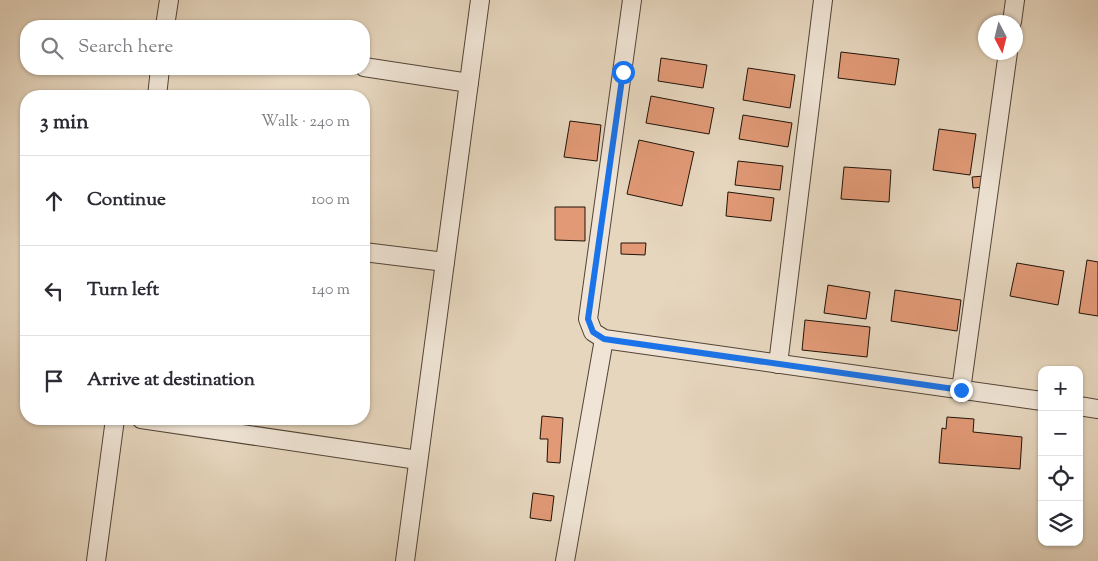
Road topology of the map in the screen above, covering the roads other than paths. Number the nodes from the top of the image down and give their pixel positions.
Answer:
1 (169, 0) edge
2 (480, 0) edge
3 (632, 0) edge
4 (823, 0) edge
5 (1015, 0) edge
6 (1013, 15) edge
7 (167, 20) edge
8 (1007, 60) edge
9 (370, 68) edge
10 (159, 75) edge
11 (469, 83) junction
12 (157, 90) edge
13 (370, 253) edge
14 (445, 262) junction
15 (604, 339) junction
16 (778, 364) junction
17 (961, 390) junction
18 (1038, 400) edge
19 (1083, 407) edge
20 (1098, 409) edge
21 (114, 425) edge
22 (182, 425) edge
23 (418, 460) junction
24 (96, 561) edge
25 (405, 561) edge
26 (565, 561) edge

1 - 7 street
2 - 11 street
3 - 15 street
4 - 16 street
5 - 6 street
8 - 17 street
9 - 11 street
10 - 12 street
11 - 14 street
13 - 14 street
14 - 23 street
15 - 16 street
15 - 26 street
16 - 17 street
17 - 18 street
19 - 20 street
21 - 24 street
22 - 23 street
23 - 25 street

